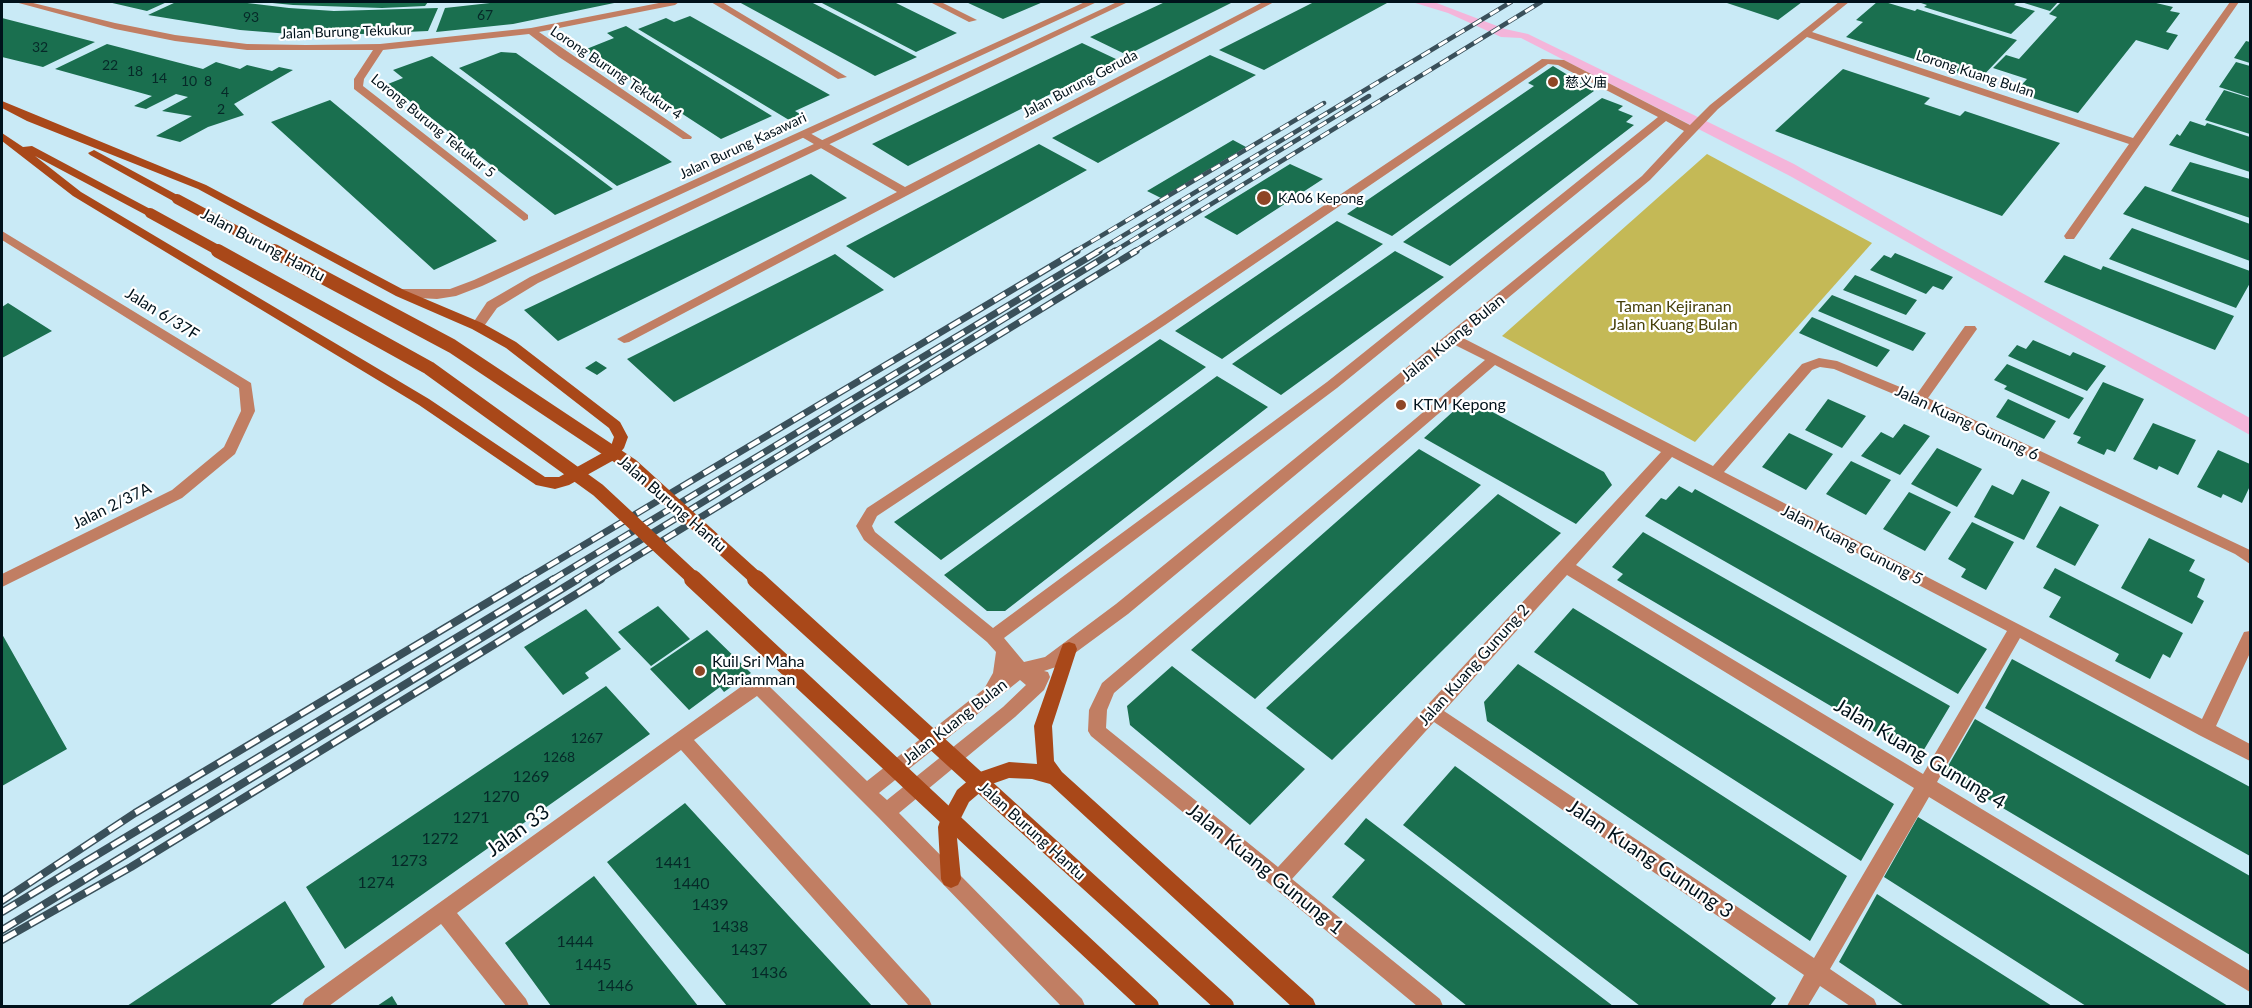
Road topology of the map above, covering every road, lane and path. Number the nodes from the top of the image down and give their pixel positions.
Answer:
1 (20, 2) edge
2 (675, 2) edge
3 (716, 2) edge
4 (935, 2) edge
5 (1092, 2) edge
6 (1123, 2) edge
7 (1269, 2) edge
8 (1844, 2) edge
9 (2234, 2) edge
10 (972, 20) dead end
11 (531, 31) junction
12 (1805, 33) junction
13 (380, 47) junction
14 (842, 77) dead end
15 (2, 104) edge
16 (23, 114) junction
17 (1665, 117) junction
18 (1691, 129) junction
19 (804, 134) junction
20 (2, 135) edge
21 (687, 137) dead end
22 (2135, 142) junction
23 (820, 144) junction
24 (905, 192) junction
25 (524, 217) dead end
26 (2, 235) edge
27 (2070, 236) dead end
28 (400, 293) junction
29 (477, 326) junction
30 (1970, 329) dead end
31 (1453, 338) junction
32 (624, 339) dead end
33 (1494, 359) junction
34 (1920, 400) junction
35 (230, 450) joint
36 (1670, 451) junction
37 (1714, 474) junction
38 (2250, 558) edge
39 (1565, 566) junction
40 (2, 581) edge
41 (2017, 629) junction
42 (993, 637) junction
43 (2250, 638) edge
44 (1069, 649) junction
45 (1004, 652) junction
46 (1050, 662) junction
47 (1022, 670) junction
48 (1038, 686) junction
49 (991, 694) junction
50 (1432, 712) junction
51 (2205, 730) junction
52 (683, 740) junction
53 (2250, 753) edge
54 (1056, 778) junction
55 (1925, 784) junction
56 (866, 792) junction
57 (886, 812) junction
58 (951, 879) junction
59 (1279, 879) junction
60 (444, 912) junction
61 (1817, 972) junction
62 (2250, 982) edge
63 (312, 1006) edge
64 (519, 1006) edge
65 (922, 1006) edge
66 (1075, 1006) edge
67 (1150, 1006) edge
68 (1225, 1006) edge
69 (1306, 1006) edge
70 (1433, 1006) edge
71 (1797, 1006) edge
72 (1868, 1006) edge

1 - 13 street, Jalan Burung Tekukur
2 - 11 street, Jalan Burung Tekukur
3 - 14 street
4 - 10 street
5 - 19 street, Jalan Burung Kasawari
6 - 23 street, Jalan Burung Kasawari
7 - 24 street, Jalan Burung Geruda
8 - 12 street, Jalan Kuang Bulan
9 - 22 street
11 - 13 street, Jalan Burung Tekukur
11 - 21 street, Lorong Burung Tekukur 4
12 - 18 street, Jalan Kuang Bulan
12 - 22 street, Lorong Kuang Bulan
13 - 25 street, Lorong Burung Tekukur 5
15 - 16 main road, Jalan Burung Hantu
16 - 28 main road
16 - 68 main road, Jalan Burung Hantu, bridge
17 - 18 street
17 - 42 street
17 - 42 street
18 - 31 street, Jalan Kuang Bulan
19 - 23 street
19 - 28 street, Jalan Burung Kasawari
20 - 29 main road
20 - 67 main road, Jalan Burung Hantu, bridge
22 - 27 street
23 - 24 street
23 - 29 street, Jalan Burung Kasawari
24 - 32 street, Jalan Burung Geruda
26 - 35 street, Jalan 6/37F
28 - 29 main road
30 - 34 street
31 - 33 street, Jalan Kuang Gunung 5
31 - 44 street, Jalan Kuang Bulan
33 - 36 street, Jalan Kuang Gunung 5
33 - 59 street, Jalan Kuang Gunung 1
34 - 37 street, Jalan Kuang Gunung 6
34 - 38 street, Jalan Kuang Gunung 6
35 - 40 street, Jalan 2/37A
36 - 37 street, Jalan Kuang Gunung 5
36 - 39 street, Jalan Kuang Gunung 2
37 - 41 street, Jalan Kuang Gunung 5
39 - 50 street, Jalan Kuang Gunung 2
39 - 55 street, Jalan Kuang Gunung 4
41 - 51 street, Jalan Kuang Gunung 5
41 - 55 street
42 - 45 street
43 - 51 street
44 - 46 street, Jalan Kuang Bulan
44 - 54 main road
45 - 47 street
45 - 49 street
46 - 47 street, Jalan Kuang Bulan
46 - 48 street, Jalan Kuang Bulan
47 - 48 street
47 - 49 street, Jalan Kuang Bulan
48 - 57 street, Jalan Kuang Bulan
49 - 56 street, Jalan Kuang Bulan
50 - 59 street, Jalan Kuang Gunung 2
50 - 61 street, Jalan Kuang Gunung 3
51 - 53 street, Jalan Kuang Gunung 5
52 - 56 street, Jalan 33
52 - 60 street, Jalan 33
52 - 65 street
54 - 58 main road
54 - 69 main road
55 - 61 street
55 - 62 street, Jalan Kuang Gunung 4
56 - 57 street
57 - 58 street
58 - 66 street
59 - 70 street, Jalan Kuang Gunung 1
60 - 63 street, Jalan 33
60 - 64 street
61 - 71 street
61 - 72 street, Jalan Kuang Gunung 3

